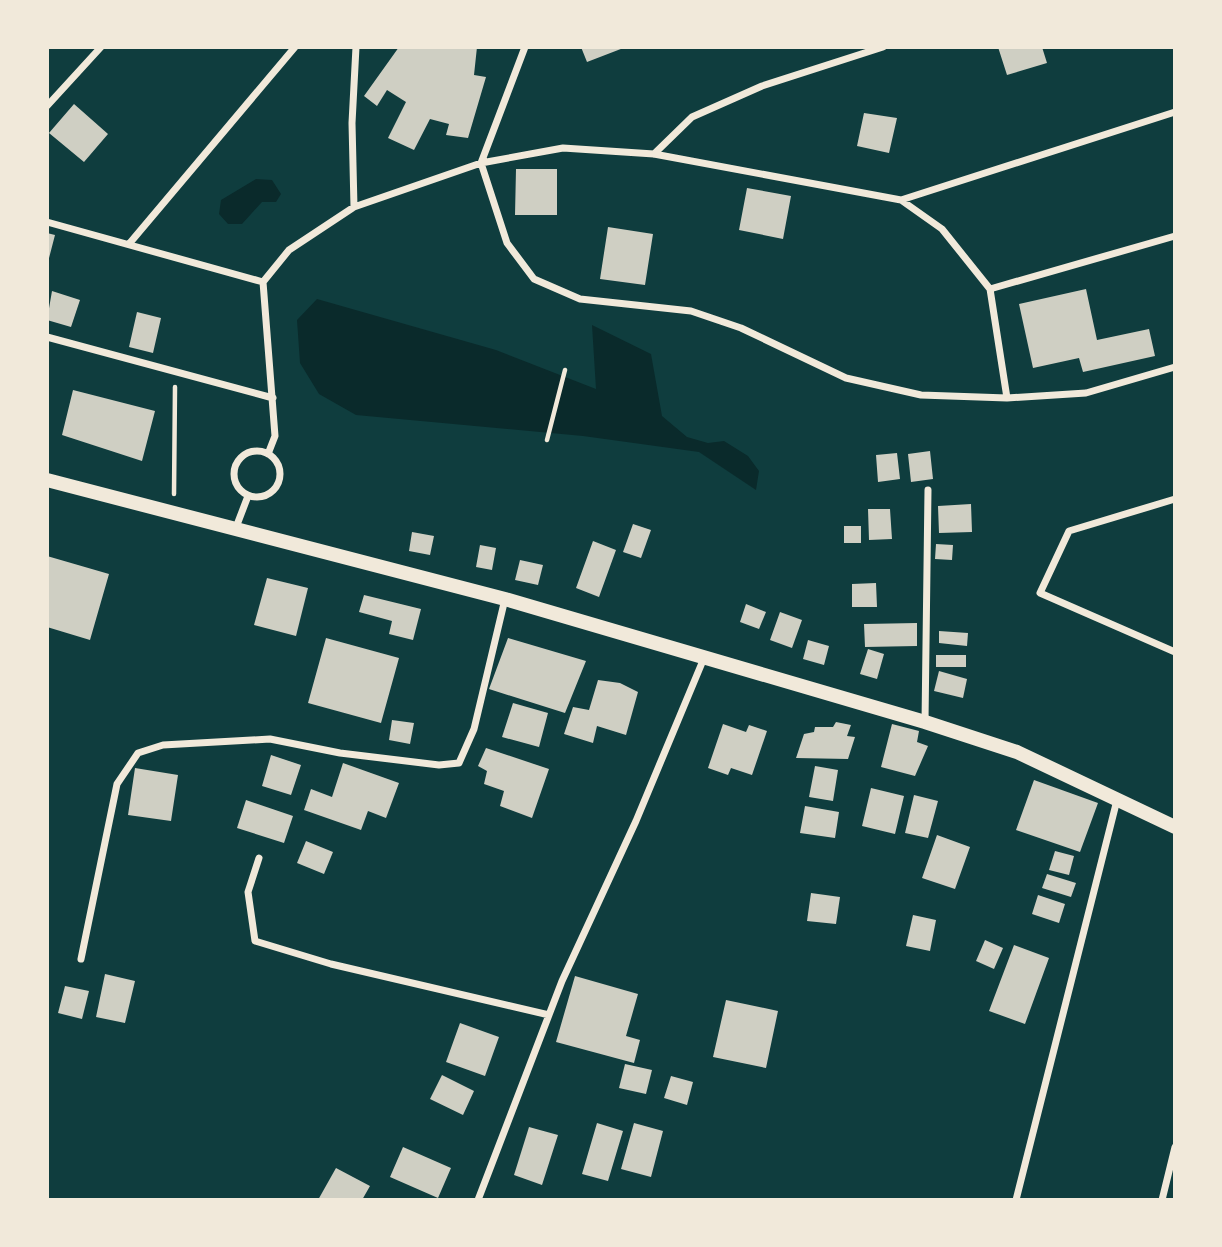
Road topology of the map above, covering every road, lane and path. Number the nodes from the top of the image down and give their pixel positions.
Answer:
1 (101, 47) edge
2 (295, 47) edge
3 (356, 47) edge
4 (525, 47) edge
5 (883, 47) edge
6 (47, 106) edge
7 (1175, 112) edge
8 (654, 154) junction
9 (481, 163) junction
10 (901, 200) junction
11 (354, 208) junction
12 (47, 222) edge
13 (1175, 236) edge
14 (129, 244) junction
15 (263, 282) junction
16 (989, 289) junction
17 (47, 337) edge
18 (1175, 367) edge
19 (565, 370) dead end
20 (176, 373) junction
21 (272, 398) junction
22 (1007, 398) junction
23 (547, 440) dead end
24 (268, 454) junction
25 (47, 480) edge
26 (928, 490) dead end
27 (248, 496) junction
28 (1175, 499) edge
29 (174, 512) junction
30 (235, 530) junction
31 (505, 599) junction
32 (1175, 652) edge
33 (704, 656) junction
34 (925, 722) junction
35 (1117, 800) junction
36 (1175, 827) edge
37 (259, 858) dead end
38 (81, 959) dead end
39 (549, 1014) junction
40 (1175, 1147) edge
41 (1171, 1184) edge
42 (478, 1200) edge
43 (1016, 1200) edge
44 (1163, 1200) edge

1 - 6 street
2 - 14 street
3 - 11 street
4 - 9 street
5 - 8 street
7 - 10 street
8 - 9 street
8 - 10 street
9 - 11 street
9 - 22 street
10 - 16 street
11 - 15 street
12 - 14 street
13 - 16 street
14 - 15 street
15 - 21 street
16 - 22 street
17 - 20 street
18 - 22 street
19 - 23 path
20 - 21 street
20 - 29 path
21 - 24 street
24 - 27 street
24 - 27 street
25 - 29 main road
26 - 34 street
27 - 30 street
28 - 32 street
29 - 30 main road
30 - 31 main road
31 - 33 main road
31 - 38 street
33 - 34 main road
33 - 39 street
34 - 35 main road
35 - 36 main road
35 - 43 street
37 - 39 street
39 - 42 street
40 - 41 street
41 - 44 street

